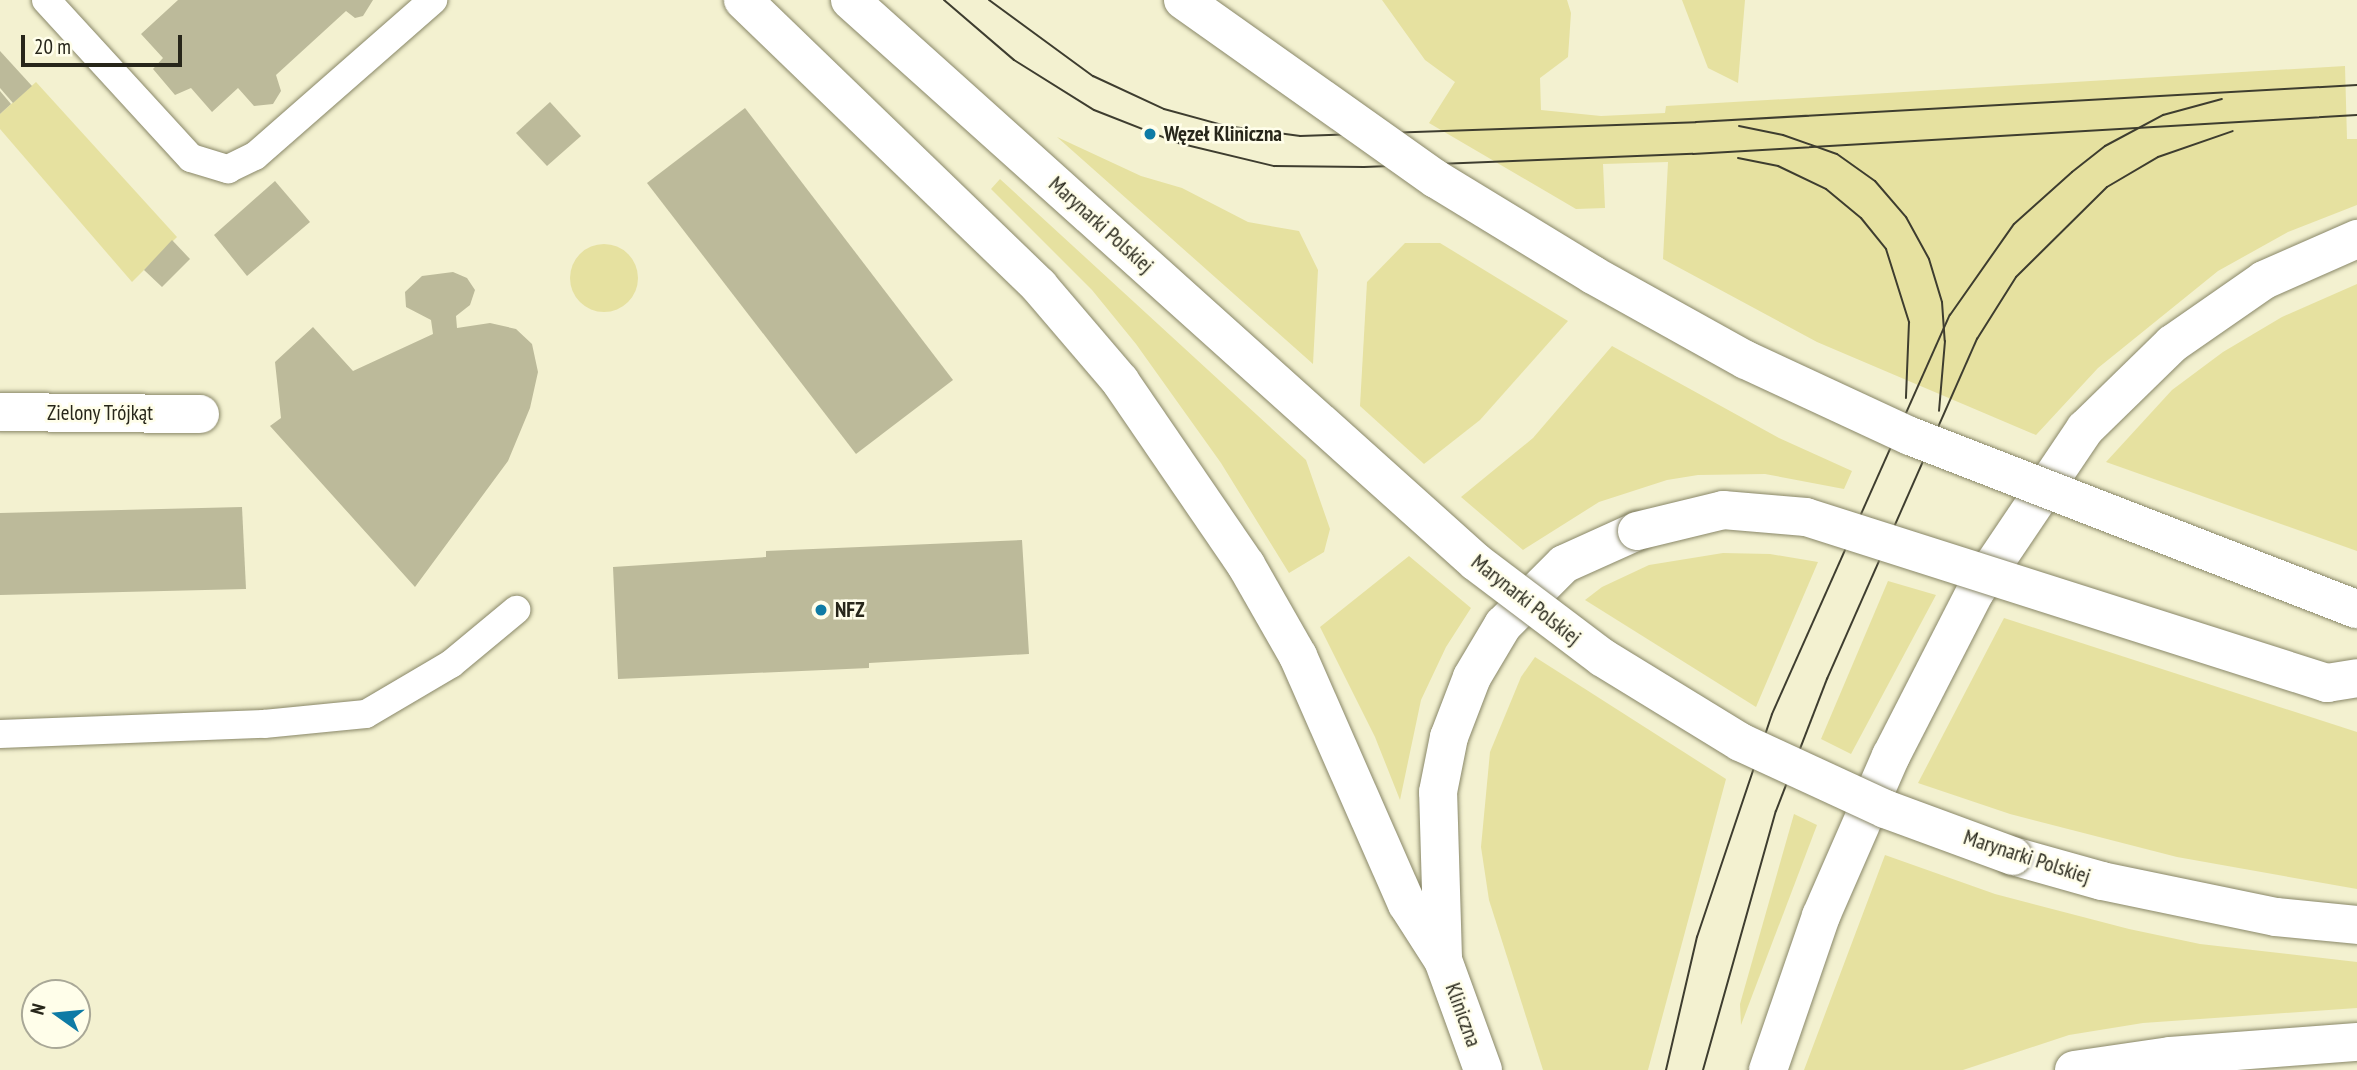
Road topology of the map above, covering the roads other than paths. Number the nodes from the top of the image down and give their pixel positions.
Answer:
1 (46, 0) edge
2 (433, 0) edge
3 (743, 0) edge
4 (850, 0) edge
5 (1183, 0) edge
6 (2357, 239) edge
7 (0, 412) edge
8 (200, 414) dead end
9 (2357, 609) edge
10 (516, 610) dead end
11 (2357, 678) edge
12 (0, 734) edge
13 (2357, 925) edge
14 (1443, 960) junction
15 (2357, 1042) edge
16 (1483, 1070) edge
17 (1768, 1070) edge
18 (2074, 1070) edge

1 - 2 lane
3 - 14 main road
4 - 13 main road, Marynarki Polskiej, bridge
5 - 9 main road, bridge
6 - 17 main road
7 - 8 main road, Zielony Trójkąt
10 - 12 lane
11 - 14 main road, bridge
14 - 16 main road, Kliniczna
15 - 18 main road

